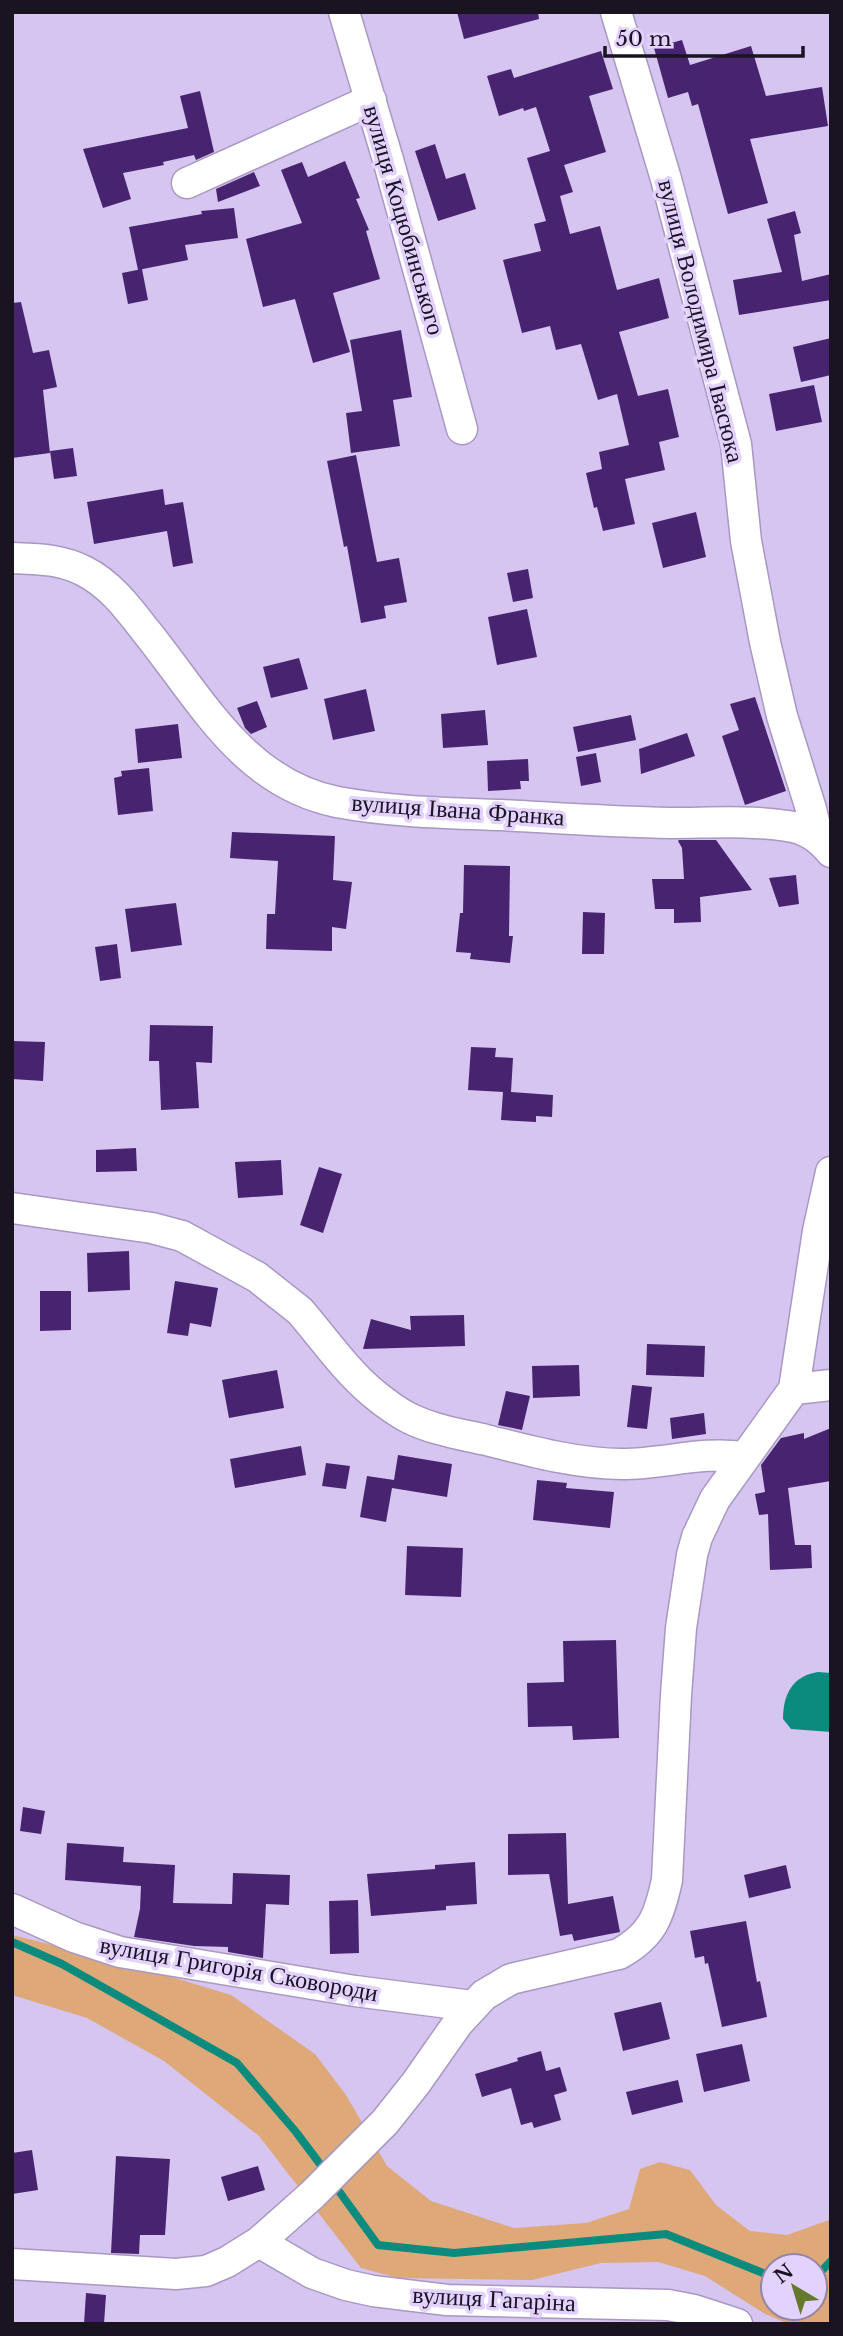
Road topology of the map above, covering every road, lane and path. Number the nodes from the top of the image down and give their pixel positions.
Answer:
1 (344, 12) edge
2 (616, 12) edge
3 (371, 100) junction
4 (187, 183) dead end
5 (462, 429) dead end
6 (12, 558) edge
7 (825, 846) edge
8 (831, 1172) edge
9 (12, 1208) edge
10 (831, 1385) edge
11 (794, 1389) junction
12 (744, 1457) junction
13 (12, 1909) edge
14 (472, 2006) junction
15 (259, 2242) junction
16 (12, 2264) edge
17 (737, 2324) edge

1 - 3 street, вулиця Коцюбинського
2 - 7 street, вулиця Володимира Івасюка
3 - 4 street
3 - 5 street, вулиця Коцюбинського
6 - 7 street, вулиця Івана Франка
8 - 11 street
9 - 12 street
10 - 11 street
11 - 12 street
12 - 14 street
13 - 14 street, вулиця Григорія Сковороди
14 - 15 street
15 - 16 street
15 - 17 street, вулиця Гагаріна

